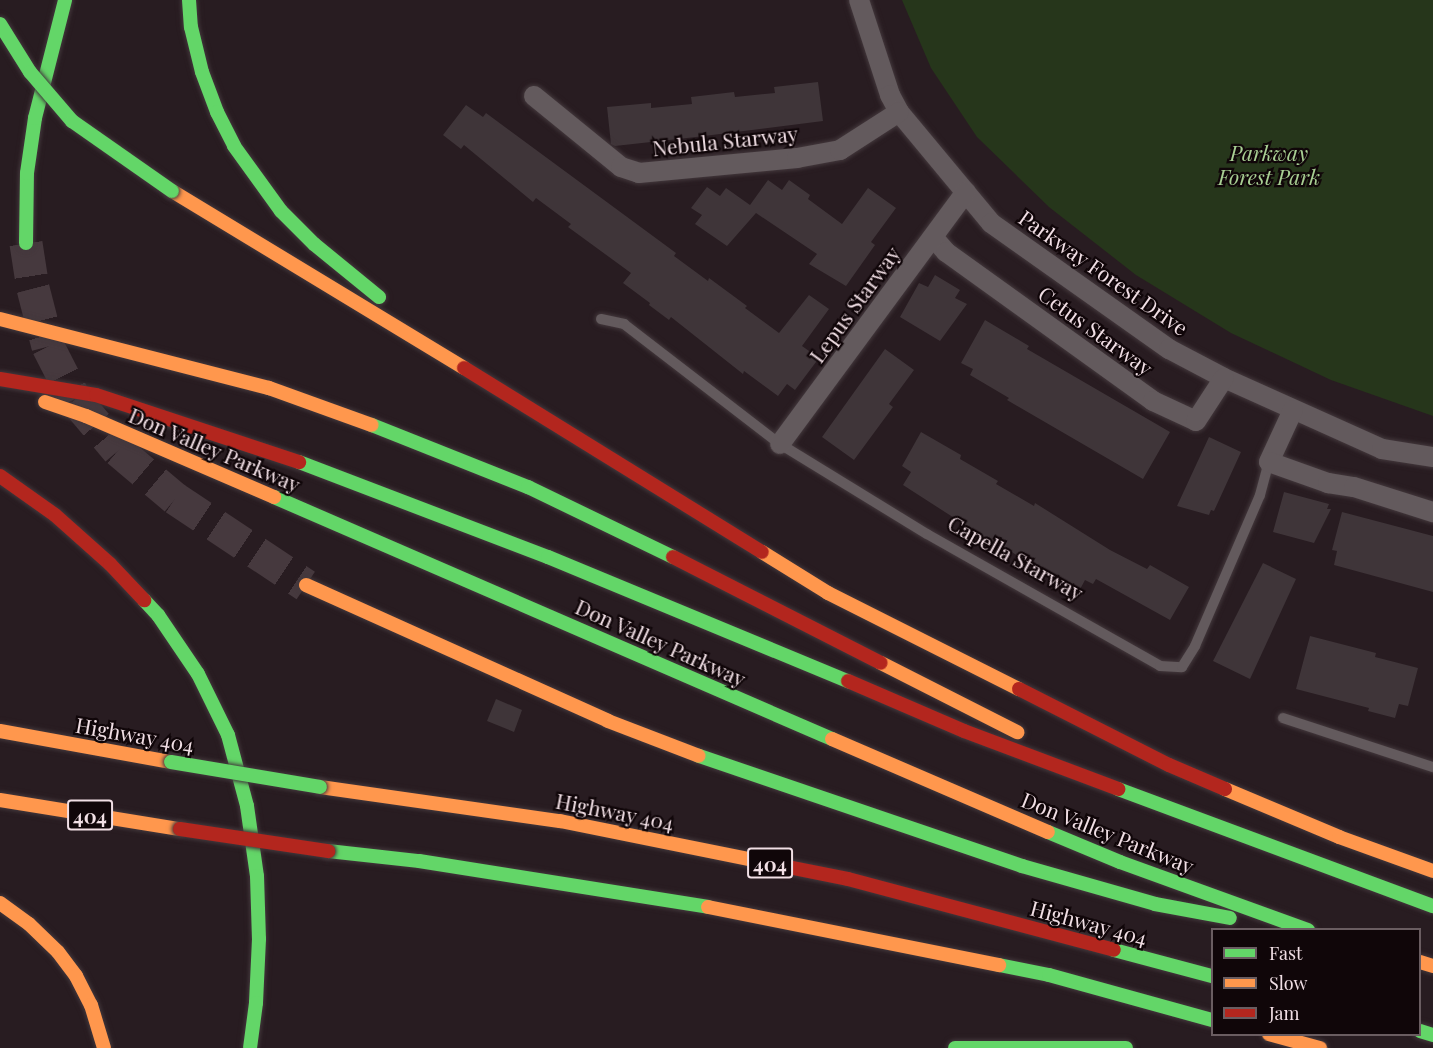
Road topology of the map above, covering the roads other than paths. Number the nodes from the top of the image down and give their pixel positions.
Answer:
1 (65, 0) edge
2 (189, 0) edge
3 (859, 0) edge
4 (0, 24) edge
5 (534, 96) dead end
6 (899, 112) junction
7 (966, 192) junction
8 (933, 237) junction
9 (26, 243) tunnel mouth
10 (0, 319) edge
11 (602, 319) dead end
12 (1224, 378) junction
13 (0, 379) edge
14 (0, 386) edge
15 (505, 393) junction
16 (1293, 410) junction
17 (780, 444) junction
18 (1433, 458) edge
19 (1269, 462) junction
20 (0, 476) edge
21 (1433, 512) edge
22 (306, 585) tunnel mouth
23 (1283, 718) dead end
24 (0, 731) edge
25 (1026, 736) dead end
26 (1046, 747) dead end
27 (1433, 767) edge
28 (0, 800) edge
29 (1160, 805) junction
30 (1433, 871) edge
31 (0, 903) edge
32 (1433, 906) edge
33 (1282, 928) edge
34 (1302, 928) edge
35 (259, 939) junction
36 (1211, 976) edge
37 (1211, 1020) edge
38 (239, 1030) dead end
39 (1273, 1036) edge
40 (104, 1048) edge
41 (250, 1048) edge
42 (956, 1048) edge
43 (1126, 1048) edge
44 (1320, 1048) edge

1 - 9 highway
2 - 15 highway
3 - 6 street, Parkway Forest Drive
4 - 15 highway, bridge
5 - 6 street, Nebula Starway
6 - 7 street, Parkway Forest Drive
7 - 8 street, Lepus Starway
7 - 12 street, Parkway Forest Drive
8 - 12 street, Cetus Starway
8 - 17 street, Lepus Starway
10 - 25 highway
11 - 17 lane, Capella Starway
12 - 16 street, Parkway Forest Drive
13 - 29 highway
14 - 34 highway, Don Valley Parkway
15 - 30 highway
16 - 18 street, Parkway Forest Drive
16 - 19 street, Capella Starway
17 - 19 lane, Capella Starway
19 - 21 street
20 - 35 highway
22 - 33 highway
23 - 27 lane
24 - 36 highway, Highway 404 / 404, bridge
26 - 29 highway
28 - 37 highway, 404, bridge
29 - 32 highway
31 - 40 highway
35 - 38 highway
35 - 41 highway
39 - 44 highway
42 - 43 highway

